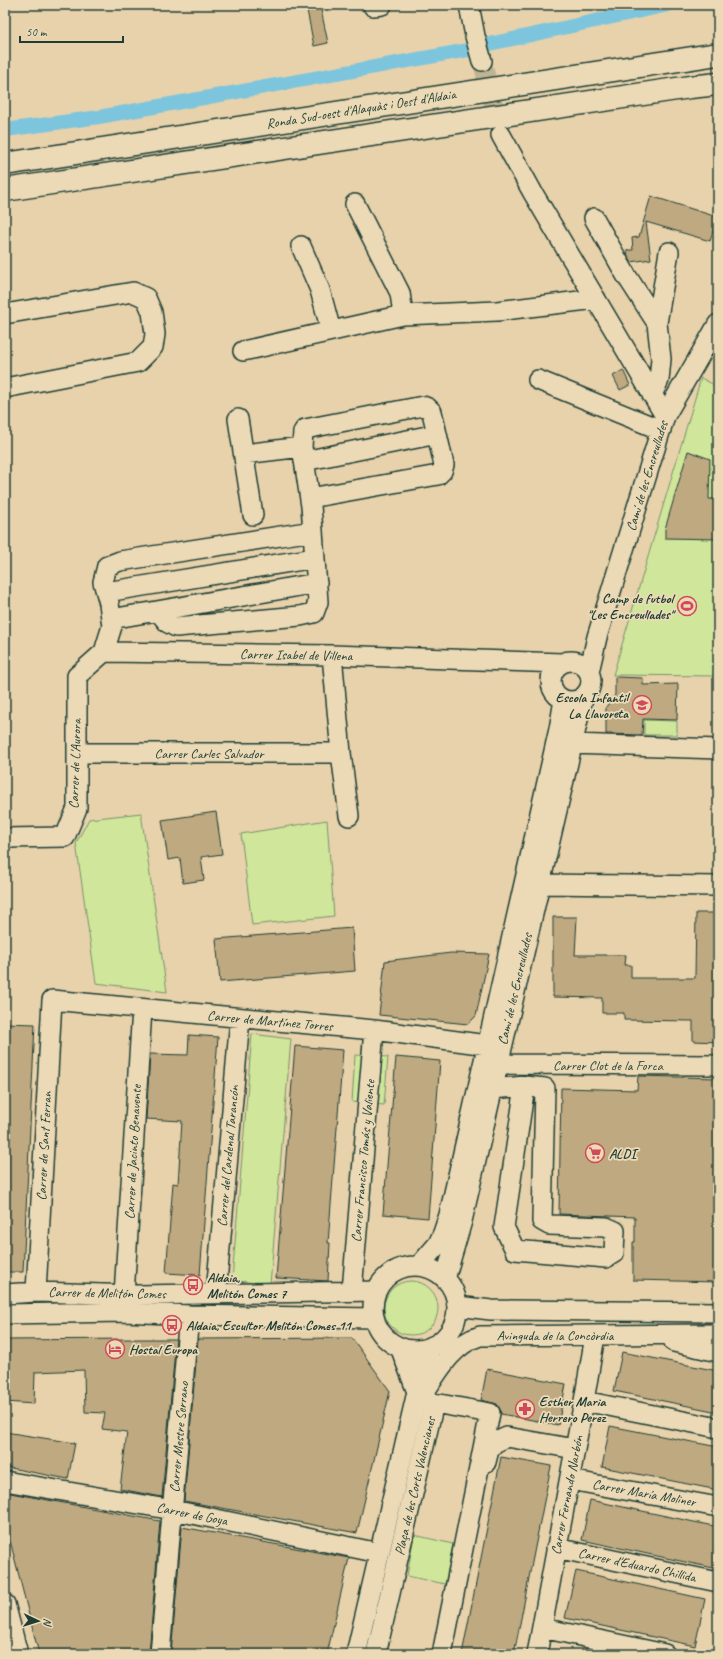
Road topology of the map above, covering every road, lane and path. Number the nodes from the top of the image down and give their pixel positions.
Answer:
1 (469, 5) edge
2 (718, 54) edge
3 (482, 61) tunnel mouth
4 (718, 84) edge
5 (501, 135) tunnel mouth
6 (5, 164) edge
7 (5, 190) edge
8 (355, 204) dead end
9 (594, 218) dead end
10 (301, 246) dead end
11 (669, 252) dead end
12 (596, 299) junction
13 (5, 314) edge
14 (403, 315) junction
15 (657, 323) junction
16 (717, 327) edge
17 (331, 331) junction
18 (243, 351) dead end
19 (538, 380) dead end
20 (5, 388) edge
21 (652, 395) junction
22 (238, 420) dead end
23 (663, 423) junction
24 (437, 434) junction
25 (244, 454) junction
26 (303, 454) junction
27 (310, 498) junction
28 (253, 515) dead end
29 (313, 531) junction
30 (315, 558) junction
31 (317, 583) junction
32 (106, 592) junction
33 (159, 612) junction
34 (111, 619) junction
35 (597, 637) junction
36 (104, 652) junction
37 (332, 656) junction
38 (524, 661) junction
39 (566, 662) junction
40 (589, 672) junction
41 (559, 696) junction
42 (583, 698) junction
43 (572, 744) junction
44 (718, 749) edge
45 (77, 753) junction
46 (341, 753) junction
47 (349, 816) dead end
48 (5, 838) edge
49 (540, 884) junction
50 (718, 886) edge
51 (52, 1000) joint
52 (142, 1009) junction
53 (240, 1018) junction
54 (374, 1030) junction
55 (487, 1045) junction
56 (498, 1064) junction
57 (718, 1065) edge
58 (525, 1086) junction
59 (492, 1088) junction
60 (419, 1266) junction
61 (445, 1279) junction
62 (352, 1291) junction
63 (376, 1291) junction
64 (36, 1292) junction
65 (5, 1294) edge
66 (216, 1294) junction
67 (124, 1295) junction
68 (457, 1306) junction
69 (718, 1312) edge
70 (5, 1314) edge
71 (189, 1315) junction
72 (374, 1318) junction
73 (718, 1334) edge
74 (640, 1335) junction
75 (595, 1336) junction
76 (432, 1346) junction
77 (400, 1347) junction
78 (718, 1352) edge
79 (417, 1392) junction
80 (584, 1401) junction
81 (718, 1428) edge
82 (575, 1449) junction
83 (570, 1480) junction
84 (5, 1481) edge
85 (718, 1507) edge
86 (173, 1510) junction
87 (556, 1548) junction
88 (379, 1553) junction
89 (718, 1582) edge
90 (5, 1604) edge
91 (542, 1628) junction
92 (18, 1654) edge
93 (160, 1654) edge
94 (356, 1654) edge
95 (376, 1654) edge
96 (442, 1654) edge
97 (447, 1654) edge
98 (536, 1654) edge
99 (665, 1654) edge

1 - 3 street
2 - 6 main road, Ronda Sud-oest d'Alaquàs i Oest d'Aldaia
4 - 7 main road, Ronda Sud-oest d'Alaquàs i Oest d'Aldaia
5 - 12 street
8 - 14 street
9 - 15 street
10 - 17 street
11 - 15 street
12 - 14 street
12 - 21 street
13 - 20 street
14 - 17 street
15 - 21 street
16 - 23 street, Camí de les Encreullades
17 - 18 street
19 - 23 street
21 - 23 street
22 - 25 street
23 - 35 street, Camí de les Encreullades
24 - 26 street
24 - 26 street
24 - 27 street
25 - 26 street
25 - 28 street
26 - 27 street
27 - 29 street
29 - 30 street
29 - 32 street
30 - 31 street
30 - 32 street
31 - 33 street
31 - 33 street
32 - 34 street
33 - 34 street
34 - 36 street
35 - 39 street
35 - 40 street, Camí de les Encreullades
36 - 37 street, Carrer Isabel de Villena
36 - 45 street, Carrer de L'Aurora
37 - 38 street, Carrer Isabel de Villena
37 - 46 street
38 - 39 street, Carrer Isabel de Villena
38 - 41 street
39 - 40 street
39 - 41 street
40 - 42 street
41 - 42 street
41 - 55 street, Camí de les Encreullades
42 - 43 street, Camí de les Encreullades
43 - 44 street
43 - 49 street, Camí de les Encreullades
45 - 46 street, Carrer Carles Salvador
45 - 48 street, Carrer de L'Aurora
46 - 47 street
49 - 50 street
49 - 56 street, Camí de les Encreullades
51 - 52 street, Carrer de Martínez Torres
51 - 64 street, Carrer de Sant Ferran
52 - 53 street, Carrer de Martínez Torres
52 - 67 street, Carrer de Jacinto Benavente
53 - 54 street, Carrer de Martínez Torres
53 - 66 street, Carrer del Cardenal Tarancón
54 - 55 street, Carrer de Martínez Torres
54 - 62 street, Carrer Francisco Tomás y Valiente
55 - 60 street, Camí de les Encreullades
56 - 57 street, Carrer Clot de la Forca
56 - 59 street, Camí de les Encreullades
58 - 58 street
58 - 59 street
59 - 61 street, Camí de les Encreullades
60 - 61 street
60 - 63 street
61 - 68 street
62 - 63 street, Carrer de Melitón Comes
62 - 66 street, Carrer de Melitón Comes
63 - 72 street
64 - 65 street, Carrer de Melitón Comes
64 - 67 street, Carrer de Melitón Comes
66 - 67 street, Carrer de Melitón Comes
68 - 69 street, Avinguda de la Concòrdia
68 - 76 street
70 - 71 street, Carrer de Melitón Comes
71 - 72 street, Carrer de Melitón Comes
71 - 86 street, Carrer Mestre Serrano
72 - 77 street
73 - 74 street, Avinguda de la Concòrdia
74 - 75 street, Avinguda de la Concòrdia
74 - 78 street
75 - 79 street, Avinguda de la Concòrdia
75 - 80 street, Carrer Fernando Narbón
76 - 77 street
76 - 79 street, Plaça de les Corts Valencianes
77 - 79 street
79 - 88 street, Plaça de les Corts Valencianes
80 - 81 street
80 - 82 street, Carrer Fernando Narbón
82 - 83 street, Carrer Fernando Narbón
82 - 97 street
83 - 85 street, Carrer María Moliner
83 - 87 street, Carrer Fernando Narbón
84 - 86 street, Carrer de Goya
86 - 88 street, Carrer de Goya
86 - 93 street, Carrer Mestre Serrano
87 - 89 street, Carrer d'Eduardo Chillida
87 - 91 street, Carrer Fernando Narbón
88 - 94 street, Plaça de les Corts Valencianes
90 - 92 street
91 - 98 street, Carrer Fernando Narbón
91 - 99 street
95 - 96 street, Plaça de les Corts Valencianes

